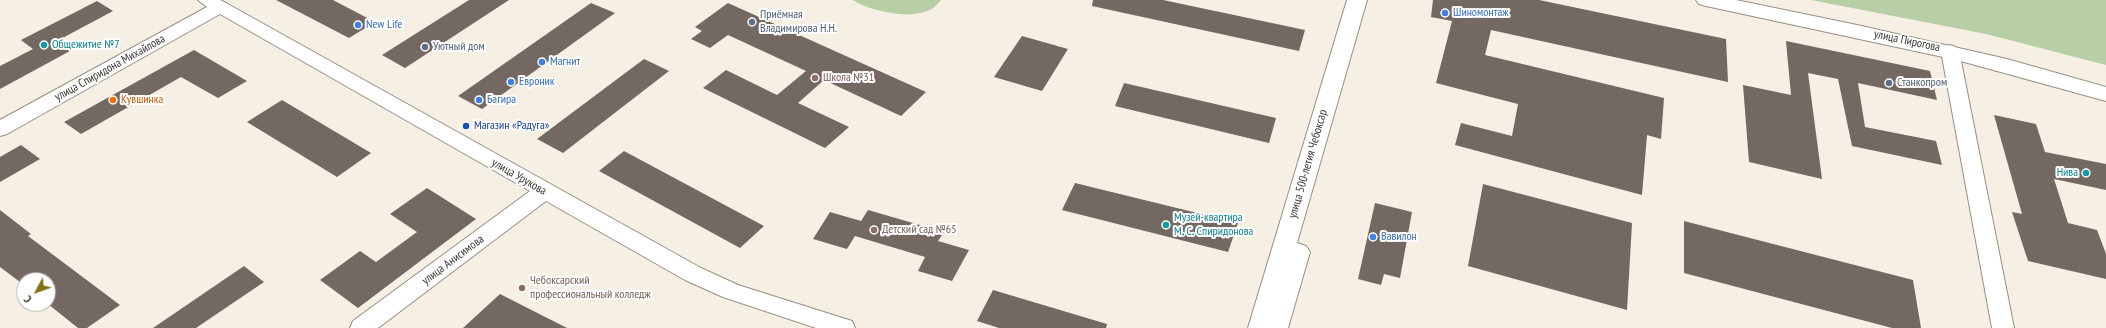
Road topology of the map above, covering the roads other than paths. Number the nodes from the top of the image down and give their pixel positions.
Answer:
1 (1706, 0) edge
2 (1744, 2) edge
3 (213, 4) edge
4 (1362, 8) edge
5 (1949, 45) junction
6 (1993, 56) junction
7 (2106, 84) edge
8 (2106, 94) edge
9 (0, 129) edge
10 (545, 191) junction
11 (1280, 287) junction
12 (361, 328) edge
13 (844, 328) edge
14 (1260, 328) edge
15 (1276, 328) edge
16 (2003, 328) edge

1 - 2 street, улица Пирогова
2 - 5 street, улица Пирогова
3 - 9 street, улица Спиридона Михайлова
3 - 10 street, улица Урукова
4 - 11 street, улица 500-летия Чебоксар
5 - 6 street, улица Пирогова
5 - 16 street
6 - 7 street, улица Пирогова
6 - 8 street, улица Пирогова
10 - 12 street, улица Анисимова
10 - 13 street, улица Урукова
11 - 14 street, улица 500-летия Чебоксар
11 - 15 street, улица 500-летия Чебоксар

